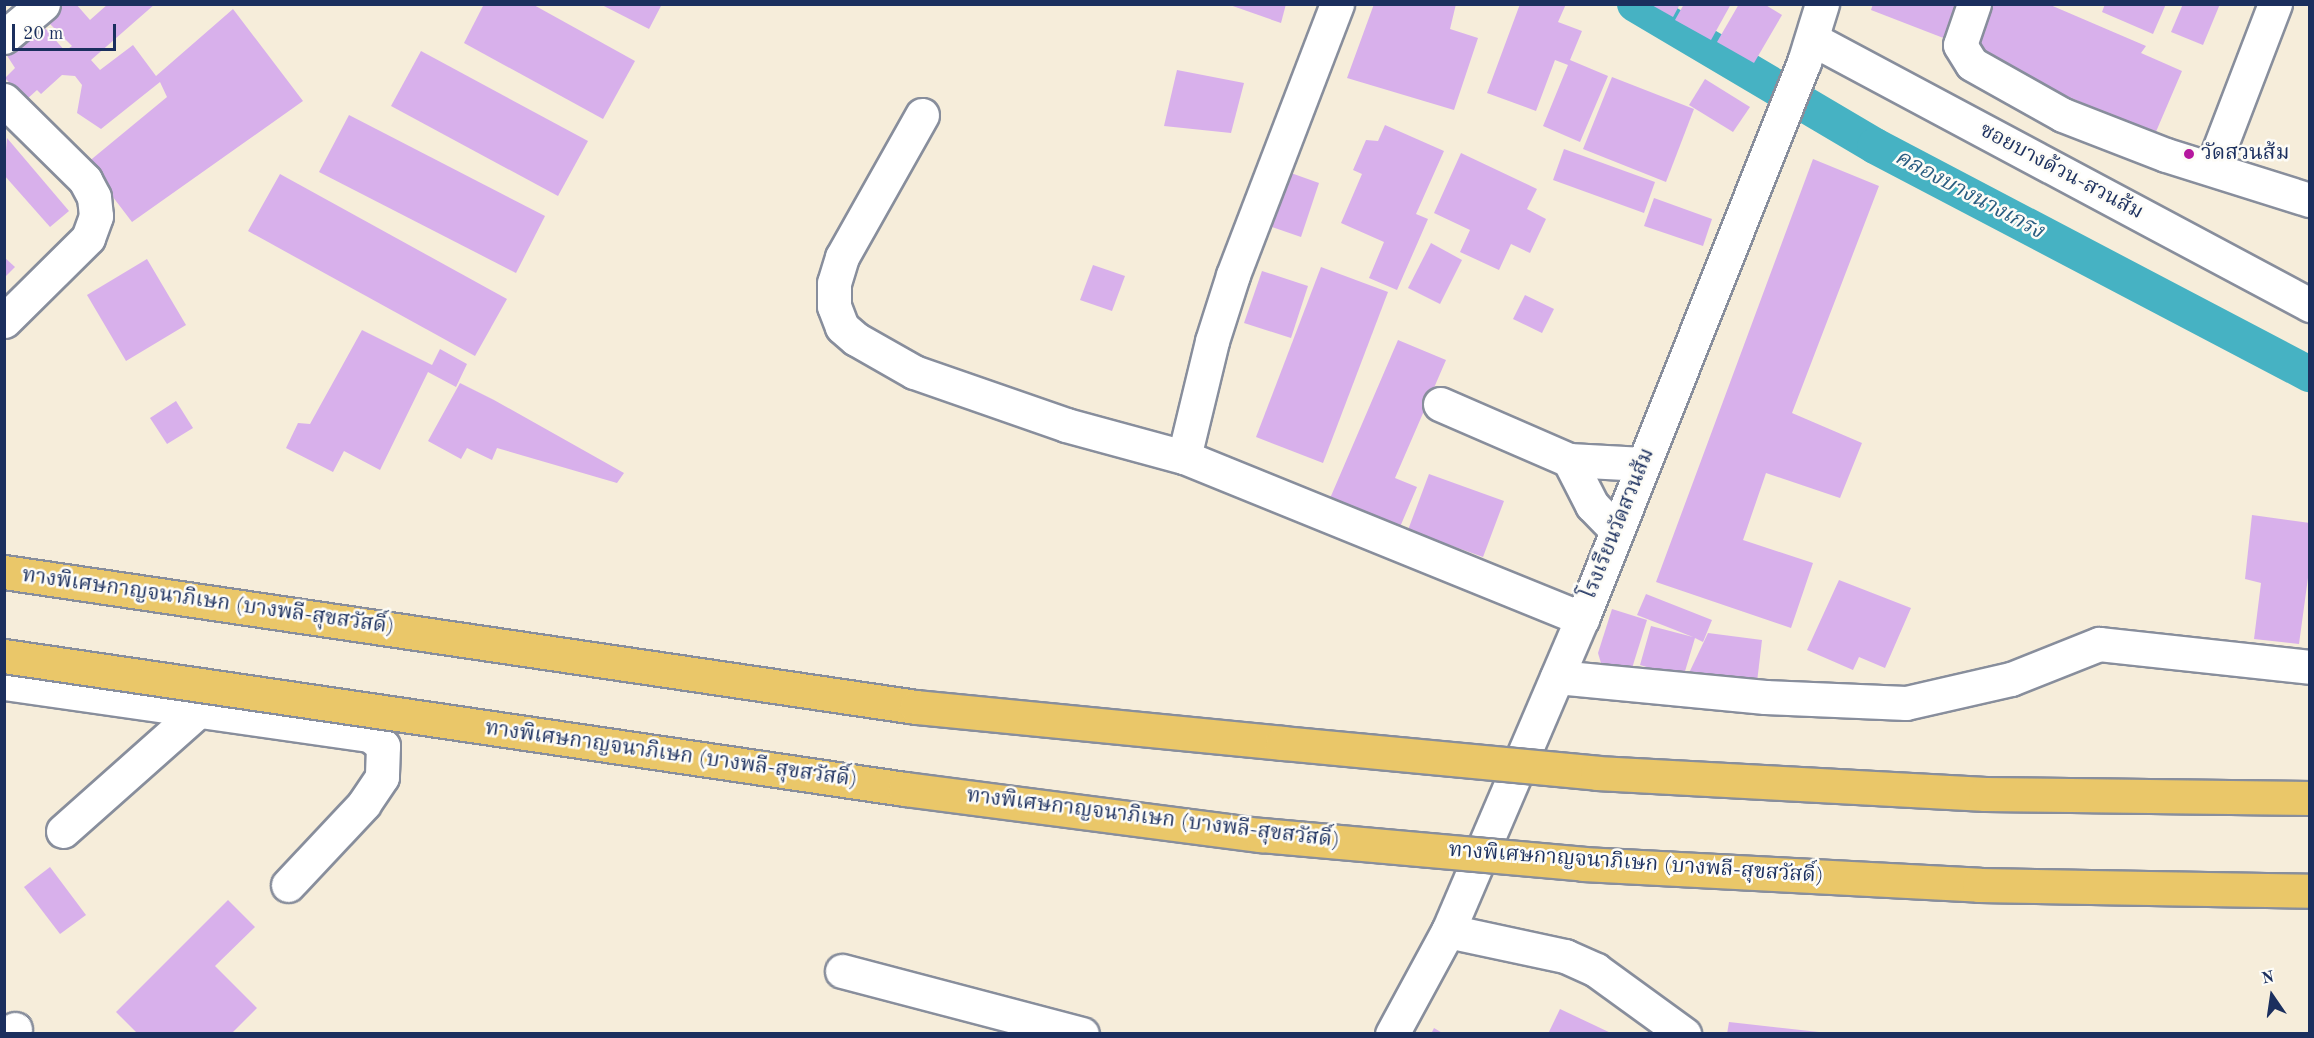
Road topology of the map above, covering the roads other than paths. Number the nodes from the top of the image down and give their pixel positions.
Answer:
1 (43, 4) edge
2 (1337, 4) edge
3 (1974, 4) edge
4 (2275, 4) edge
5 (1813, 24) edge
6 (4, 37) edge
7 (4, 100) edge
8 (922, 115) dead end
9 (2063, 115) junction
10 (2042, 162) junction
11 (2212, 168) junction
12 (2310, 200) edge
13 (2310, 305) edge
14 (4, 321) edge
15 (1440, 404) dead end
16 (1184, 458) junction
17 (1569, 460) junction
18 (1643, 464) junction
19 (1617, 531) junction
20 (4, 572) edge
21 (1582, 619) junction
22 (4, 656) edge
23 (2310, 667) edge
24 (1557, 677) junction
25 (4, 683) edge
26 (197, 712) junction
27 (2310, 798) edge
28 (63, 831) dead end
29 (288, 885) dead end
30 (2310, 891) edge
31 (1448, 931) junction
32 (842, 971) dead end
33 (1082, 1034) edge
34 (1392, 1034) edge
35 (1684, 1034) edge

1 - 6 street
2 - 16 street
3 - 9 street
4 - 11 street
5 - 10 street, ซอยบางด้วน-สวนส้ม
5 - 18 street, โรงเรียนวัดสวนส้ม
7 - 14 street
8 - 16 street
9 - 10 street
9 - 11 street
10 - 13 street, ซอยบางด้วน-สวนส้ม
11 - 12 street
15 - 17 street
16 - 21 street
17 - 18 street
17 - 19 street
18 - 19 street, โรงเรียนวัดสวนส้ม
19 - 21 street, โรงเรียนวัดสวนส้ม
20 - 27 highway, ทางพิเศษกาญจนาภิเษก (บางพลี-สุขสวัสดิ์), bridge
21 - 24 street, โรงเรียนวัดสวนส้ม
22 - 30 highway, ทางพิเศษกาญจนาภิเษก (บางพลี-สุขสวัสดิ์), bridge
23 - 24 street
24 - 31 street, โรงเรียนวัดสวนส้ม
25 - 26 street
26 - 28 street
26 - 29 street
31 - 34 street, โรงเรียนวัดสวนส้ม
31 - 35 street
32 - 33 street

